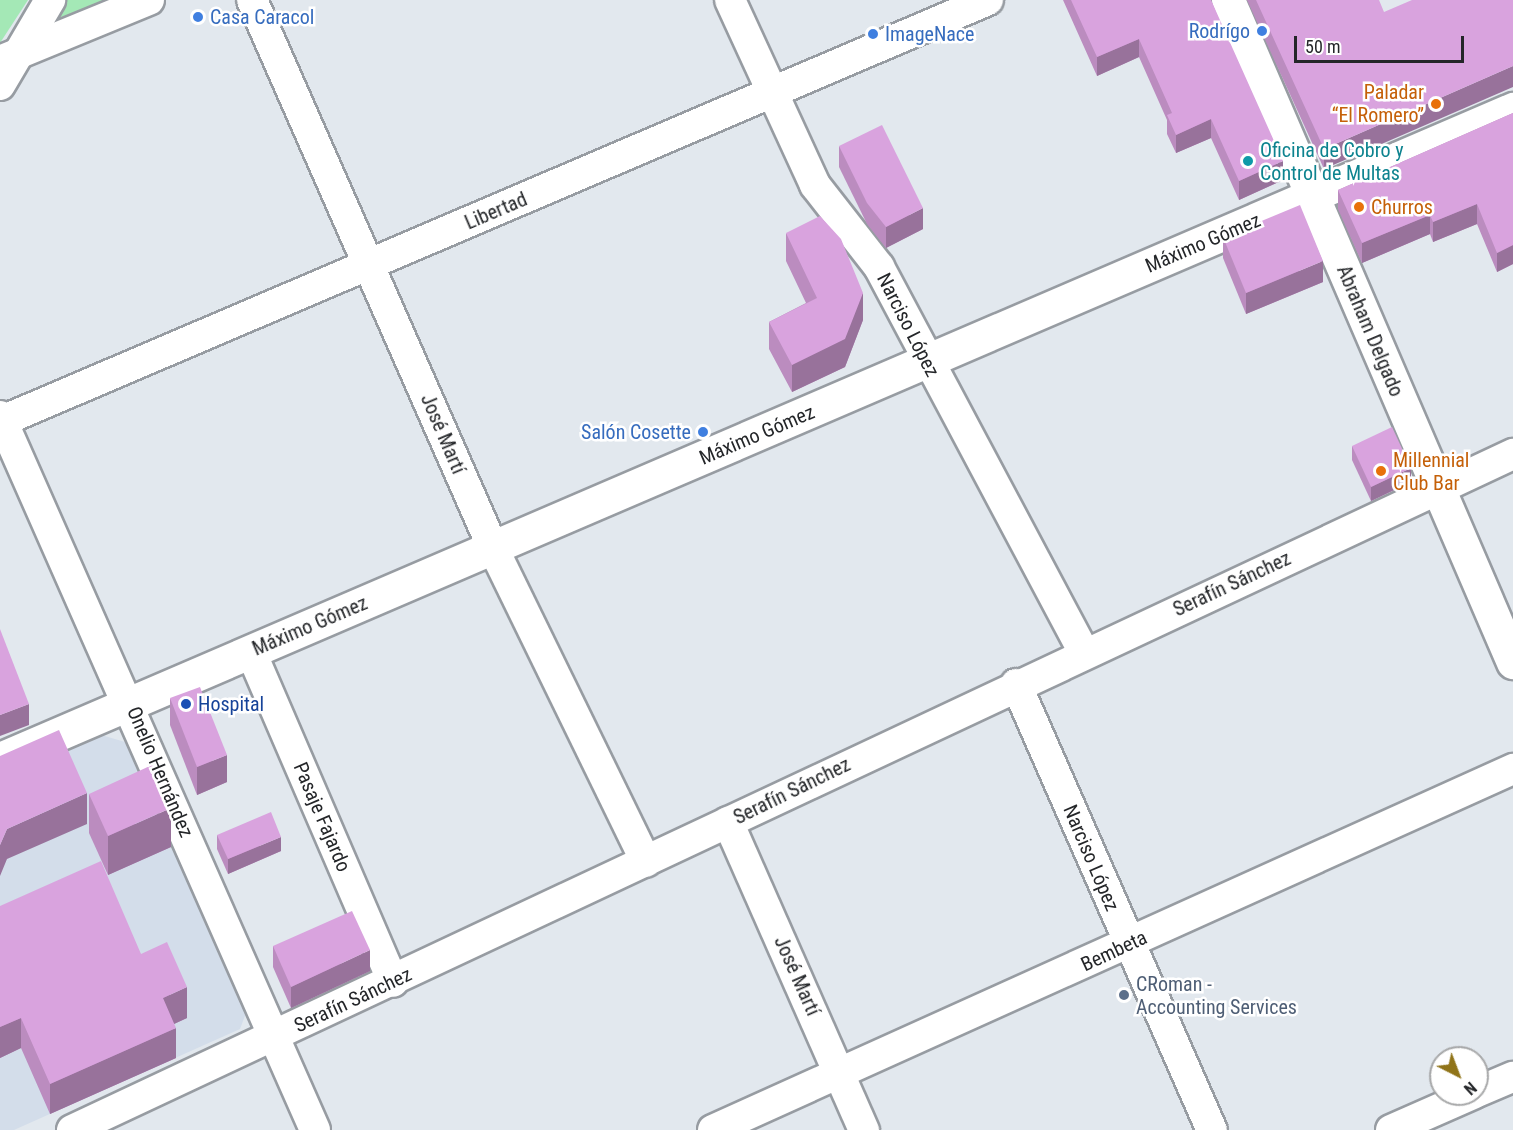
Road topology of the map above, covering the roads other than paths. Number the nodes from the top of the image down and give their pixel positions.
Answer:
1 (50, 0) edge
2 (149, 0) edge
3 (252, 0) edge
4 (730, 0) edge
5 (988, 0) edge
6 (1228, 0) edge
7 (8, 58) edge
8 (0, 85) edge
9 (772, 93) junction
10 (1513, 109) edge
11 (1312, 196) junction
12 (370, 264) junction
13 (926, 362) junction
14 (1, 418) edge
15 (1513, 454) edge
16 (1438, 489) junction
17 (493, 548) junction
18 (251, 652) junction
19 (1084, 653) junction
20 (1513, 662) edge
21 (1016, 684) junction
22 (131, 702) junction
23 (0, 759) edge
24 (1513, 769) edge
25 (728, 822) junction
26 (646, 862) junction
27 (1129, 944) junction
28 (393, 982) junction
29 (272, 1037) junction
30 (842, 1076) junction
31 (1513, 1077) edge
32 (1489, 1087) edge
33 (1445, 1106) edge
34 (72, 1130) edge
35 (315, 1130) edge
36 (713, 1130) edge
37 (864, 1130) edge
38 (1212, 1130) edge
39 (1391, 1130) edge

1 - 7 street
2 - 7 street
3 - 12 street, José Martí
4 - 9 street, Narciso López
5 - 9 street, Libertad
6 - 11 main road, Abraham Delgado
7 - 8 street
9 - 12 street, Libertad
9 - 13 street, Narciso López
10 - 11 main road, Máximo Gómez
11 - 13 main road, Máximo Gómez
11 - 16 main road, Abraham Delgado
12 - 14 street, Libertad
12 - 17 street, José Martí
13 - 17 main road, Máximo Gómez
13 - 19 street, Narciso López
14 - 22 street, Onelio Hernández
15 - 16 street, Serafín Sánchez
16 - 19 street, Serafín Sánchez
16 - 20 main road, Abraham Delgado
17 - 18 main road, Máximo Gómez
17 - 26 street, José Martí
18 - 22 main road, Máximo Gómez
18 - 28 street, Pasaje Fajardo
19 - 21 street, Serafín Sánchez
21 - 25 street, Serafín Sánchez
21 - 27 street, Narciso López
22 - 23 main road, Máximo Gómez
22 - 29 street, Onelio Hernández
24 - 27 street, Bembeta
25 - 26 street, Serafín Sánchez
25 - 30 street, José Martí
26 - 28 street, Serafín Sánchez
27 - 30 street, Bembeta
27 - 38 street, Narciso López
28 - 29 street, Serafín Sánchez
29 - 34 street, Serafín Sánchez
29 - 35 street, Onelio Hernández
30 - 36 street, Bembeta
30 - 37 street, José Martí
31 - 32 street
33 - 39 street

